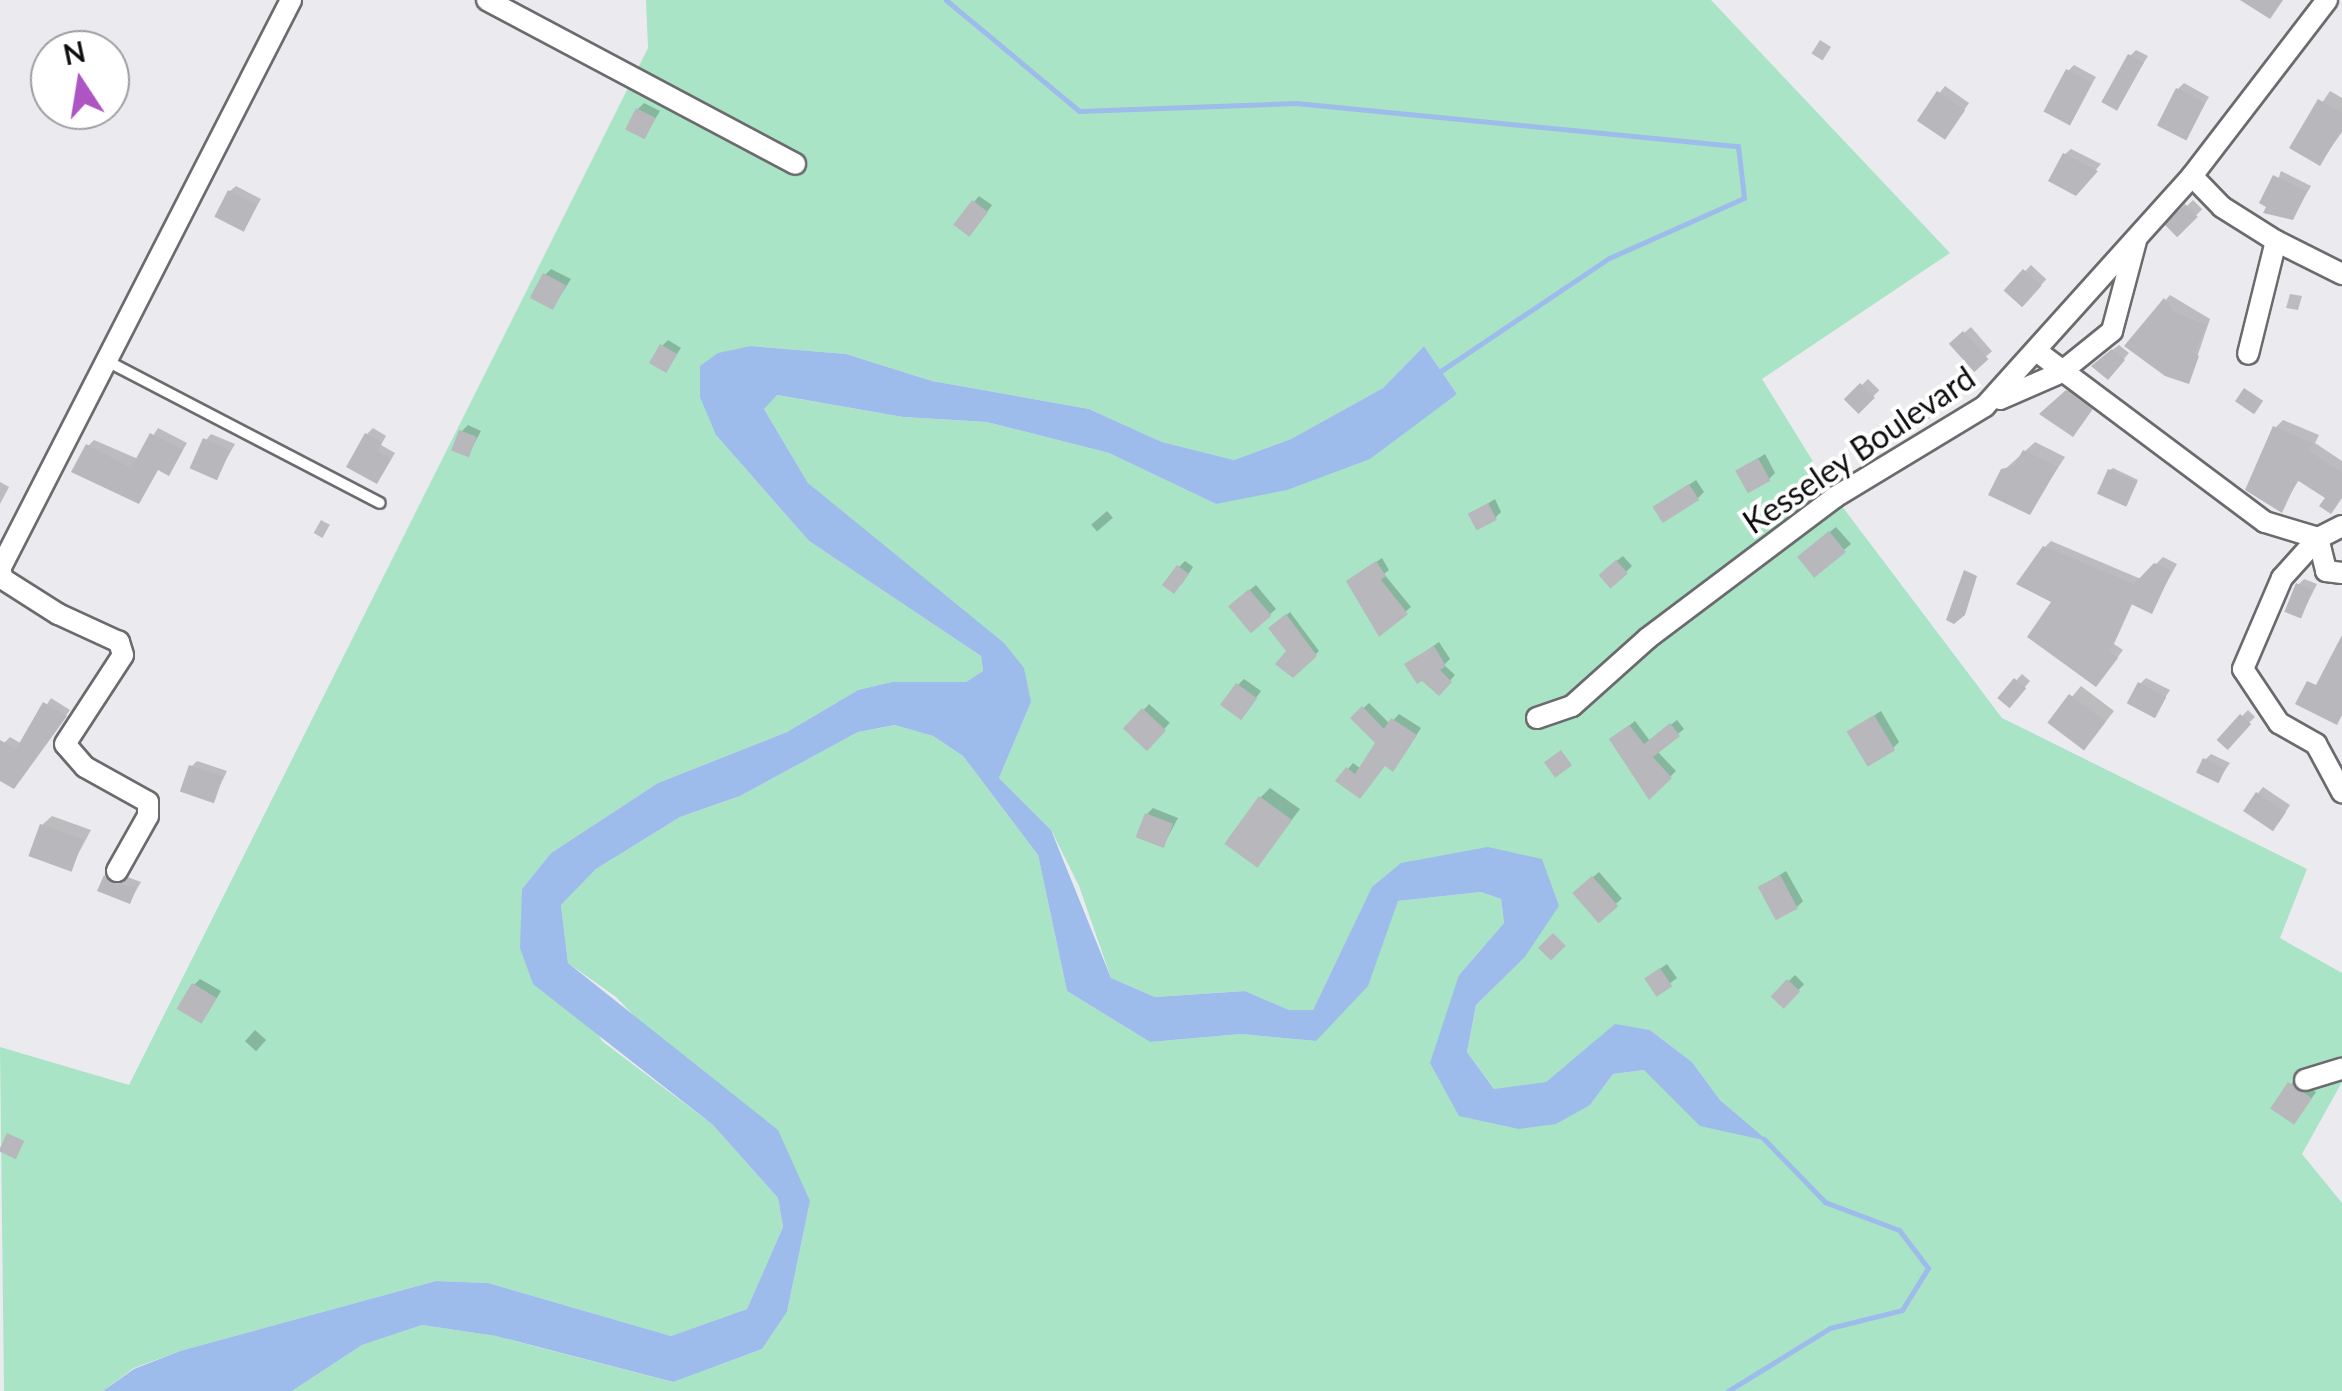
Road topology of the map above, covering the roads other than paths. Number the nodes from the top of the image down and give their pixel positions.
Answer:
1 (291, 0) edge
2 (486, 0) edge
3 (2327, 0) edge
4 (795, 164) dead end
5 (2192, 176) junction
6 (2138, 235) junction
7 (2276, 241) junction
8 (2342, 274) edge
9 (2039, 353) junction
10 (2248, 354) dead end
11 (109, 362) junction
12 (2060, 373) junction
13 (1985, 406) junction
14 (380, 503) dead end
15 (2342, 526) edge
16 (2318, 538) junction
17 (2342, 572) edge
18 (1537, 718) dead end
19 (2342, 792) edge
20 (117, 871) dead end
21 (2342, 1069) edge
22 (2305, 1080) dead end

1 - 11 street
2 - 4 street
3 - 5 street, Kesseley Boulevard
5 - 6 street, Kesseley Boulevard
5 - 7 street
6 - 9 street, Kesseley Boulevard
6 - 12 street
7 - 8 street
7 - 10 street
9 - 12 street
9 - 13 street, Kesseley Boulevard
11 - 14 lane
11 - 20 street
12 - 13 street
12 - 16 street
13 - 18 street, Kesseley Boulevard
15 - 16 street
16 - 17 street
16 - 19 street
21 - 22 street

